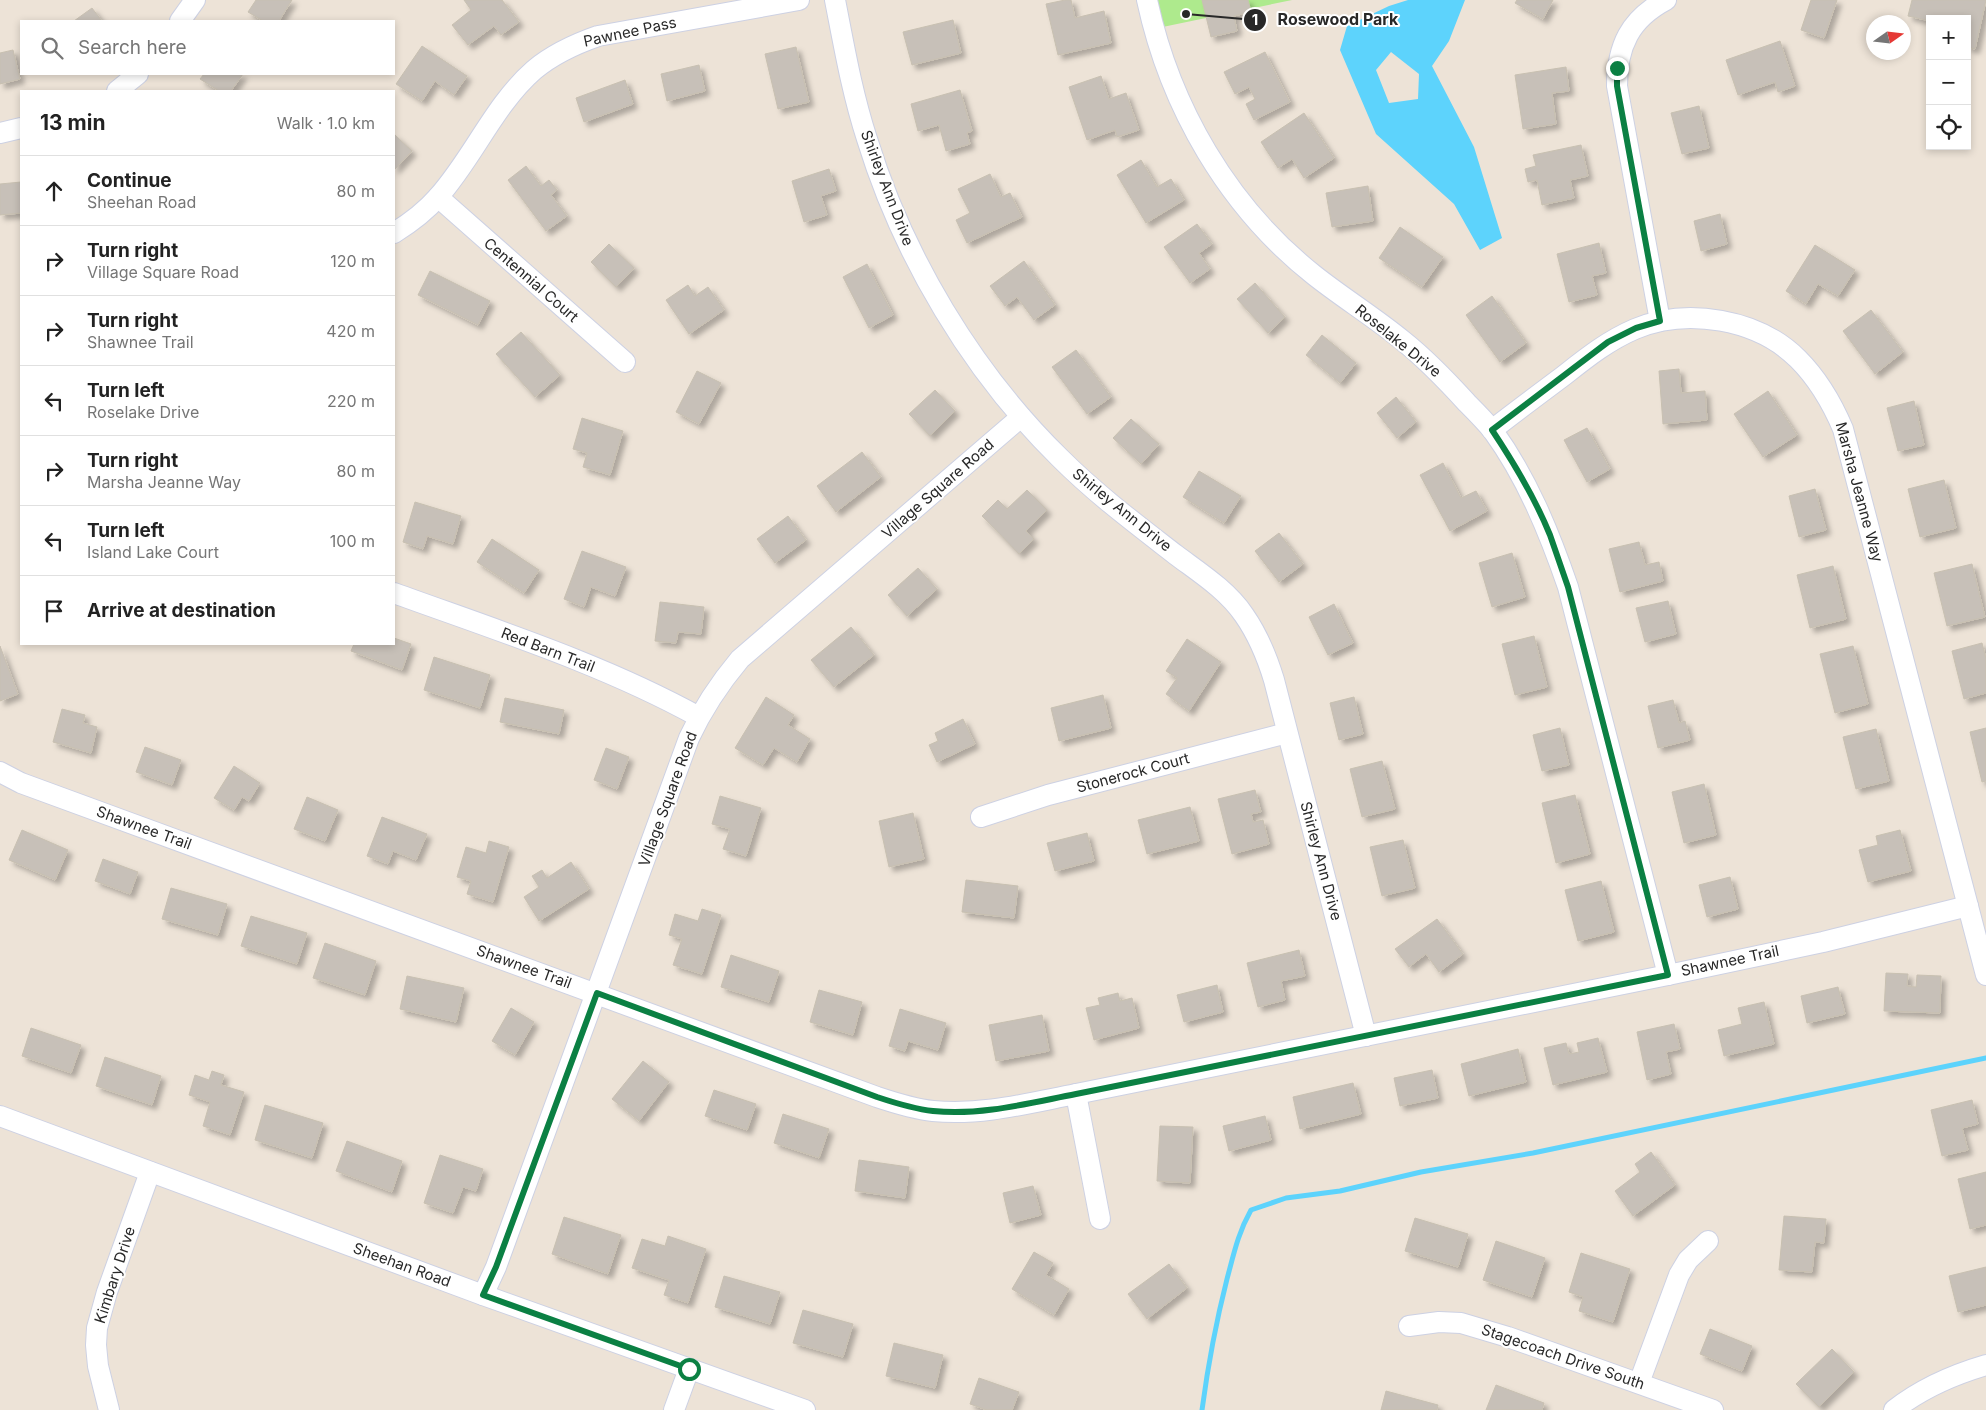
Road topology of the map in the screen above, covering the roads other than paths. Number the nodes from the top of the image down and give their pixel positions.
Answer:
1 (195, 0) edge
2 (799, 0) edge
3 (835, 0) edge
4 (1147, 0) edge
5 (1666, 0) edge
6 (181, 20) edge
7 (137, 75) edge
8 (118, 90) edge
9 (20, 128) edge
10 (0, 133) edge
11 (438, 197) junction
12 (395, 232) edge
13 (1660, 321) junction
14 (625, 362) dead end
15 (1021, 417) junction
16 (1492, 430) junction
17 (395, 593) edge
18 (699, 717) junction
19 (1287, 733) junction
20 (0, 772) edge
21 (981, 817) dead end
22 (1968, 906) junction
23 (1668, 975) junction
24 (1986, 975) edge
25 (597, 993) junction
26 (1366, 1036) junction
27 (1076, 1094) junction
28 (0, 1116) edge
29 (150, 1172) junction
30 (1100, 1219) dead end
31 (1708, 1241) dead end
32 (483, 1295) junction
33 (1409, 1326) dead end
34 (1986, 1365) edge
35 (689, 1369) junction
36 (1639, 1383) junction
37 (109, 1410) edge
38 (674, 1410) edge
39 (805, 1410) edge
40 (1713, 1410) edge
41 (1894, 1410) edge

1 - 6 street
2 - 11 street, Pawnee Pass
3 - 15 street, Shirley Ann Drive
4 - 16 street, Roselake Drive
5 - 13 street
7 - 8 street
9 - 10 street
11 - 12 street, Pawnee Pass
11 - 14 street, Centennial Court
13 - 16 street, Marsha Jeanne Way
13 - 22 street, Marsha Jeanne Way
15 - 18 street, Village Square Road
15 - 19 street, Shirley Ann Drive
16 - 23 street, Roselake Drive
17 - 18 street, Red Barn Trail
18 - 25 street, Village Square Road
19 - 21 street, Stonerock Court
19 - 26 street, Shirley Ann Drive
20 - 25 street, Shawnee Trail
22 - 23 street, Shawnee Trail
22 - 24 street, Marsha Jeanne Way
23 - 26 street, Shawnee Trail
25 - 27 street, Shawnee Trail
25 - 32 street, Village Square Road
26 - 27 street, Shawnee Trail
27 - 30 street
28 - 29 street, Sheehan Road
29 - 32 street, Sheehan Road
29 - 37 street, Kimbary Drive
31 - 36 street
32 - 35 street, Sheehan Road
33 - 36 street, Stagecoach Drive South
34 - 41 street
35 - 38 street
35 - 39 street, Sheehan Road
36 - 40 street, Stagecoach Drive South

